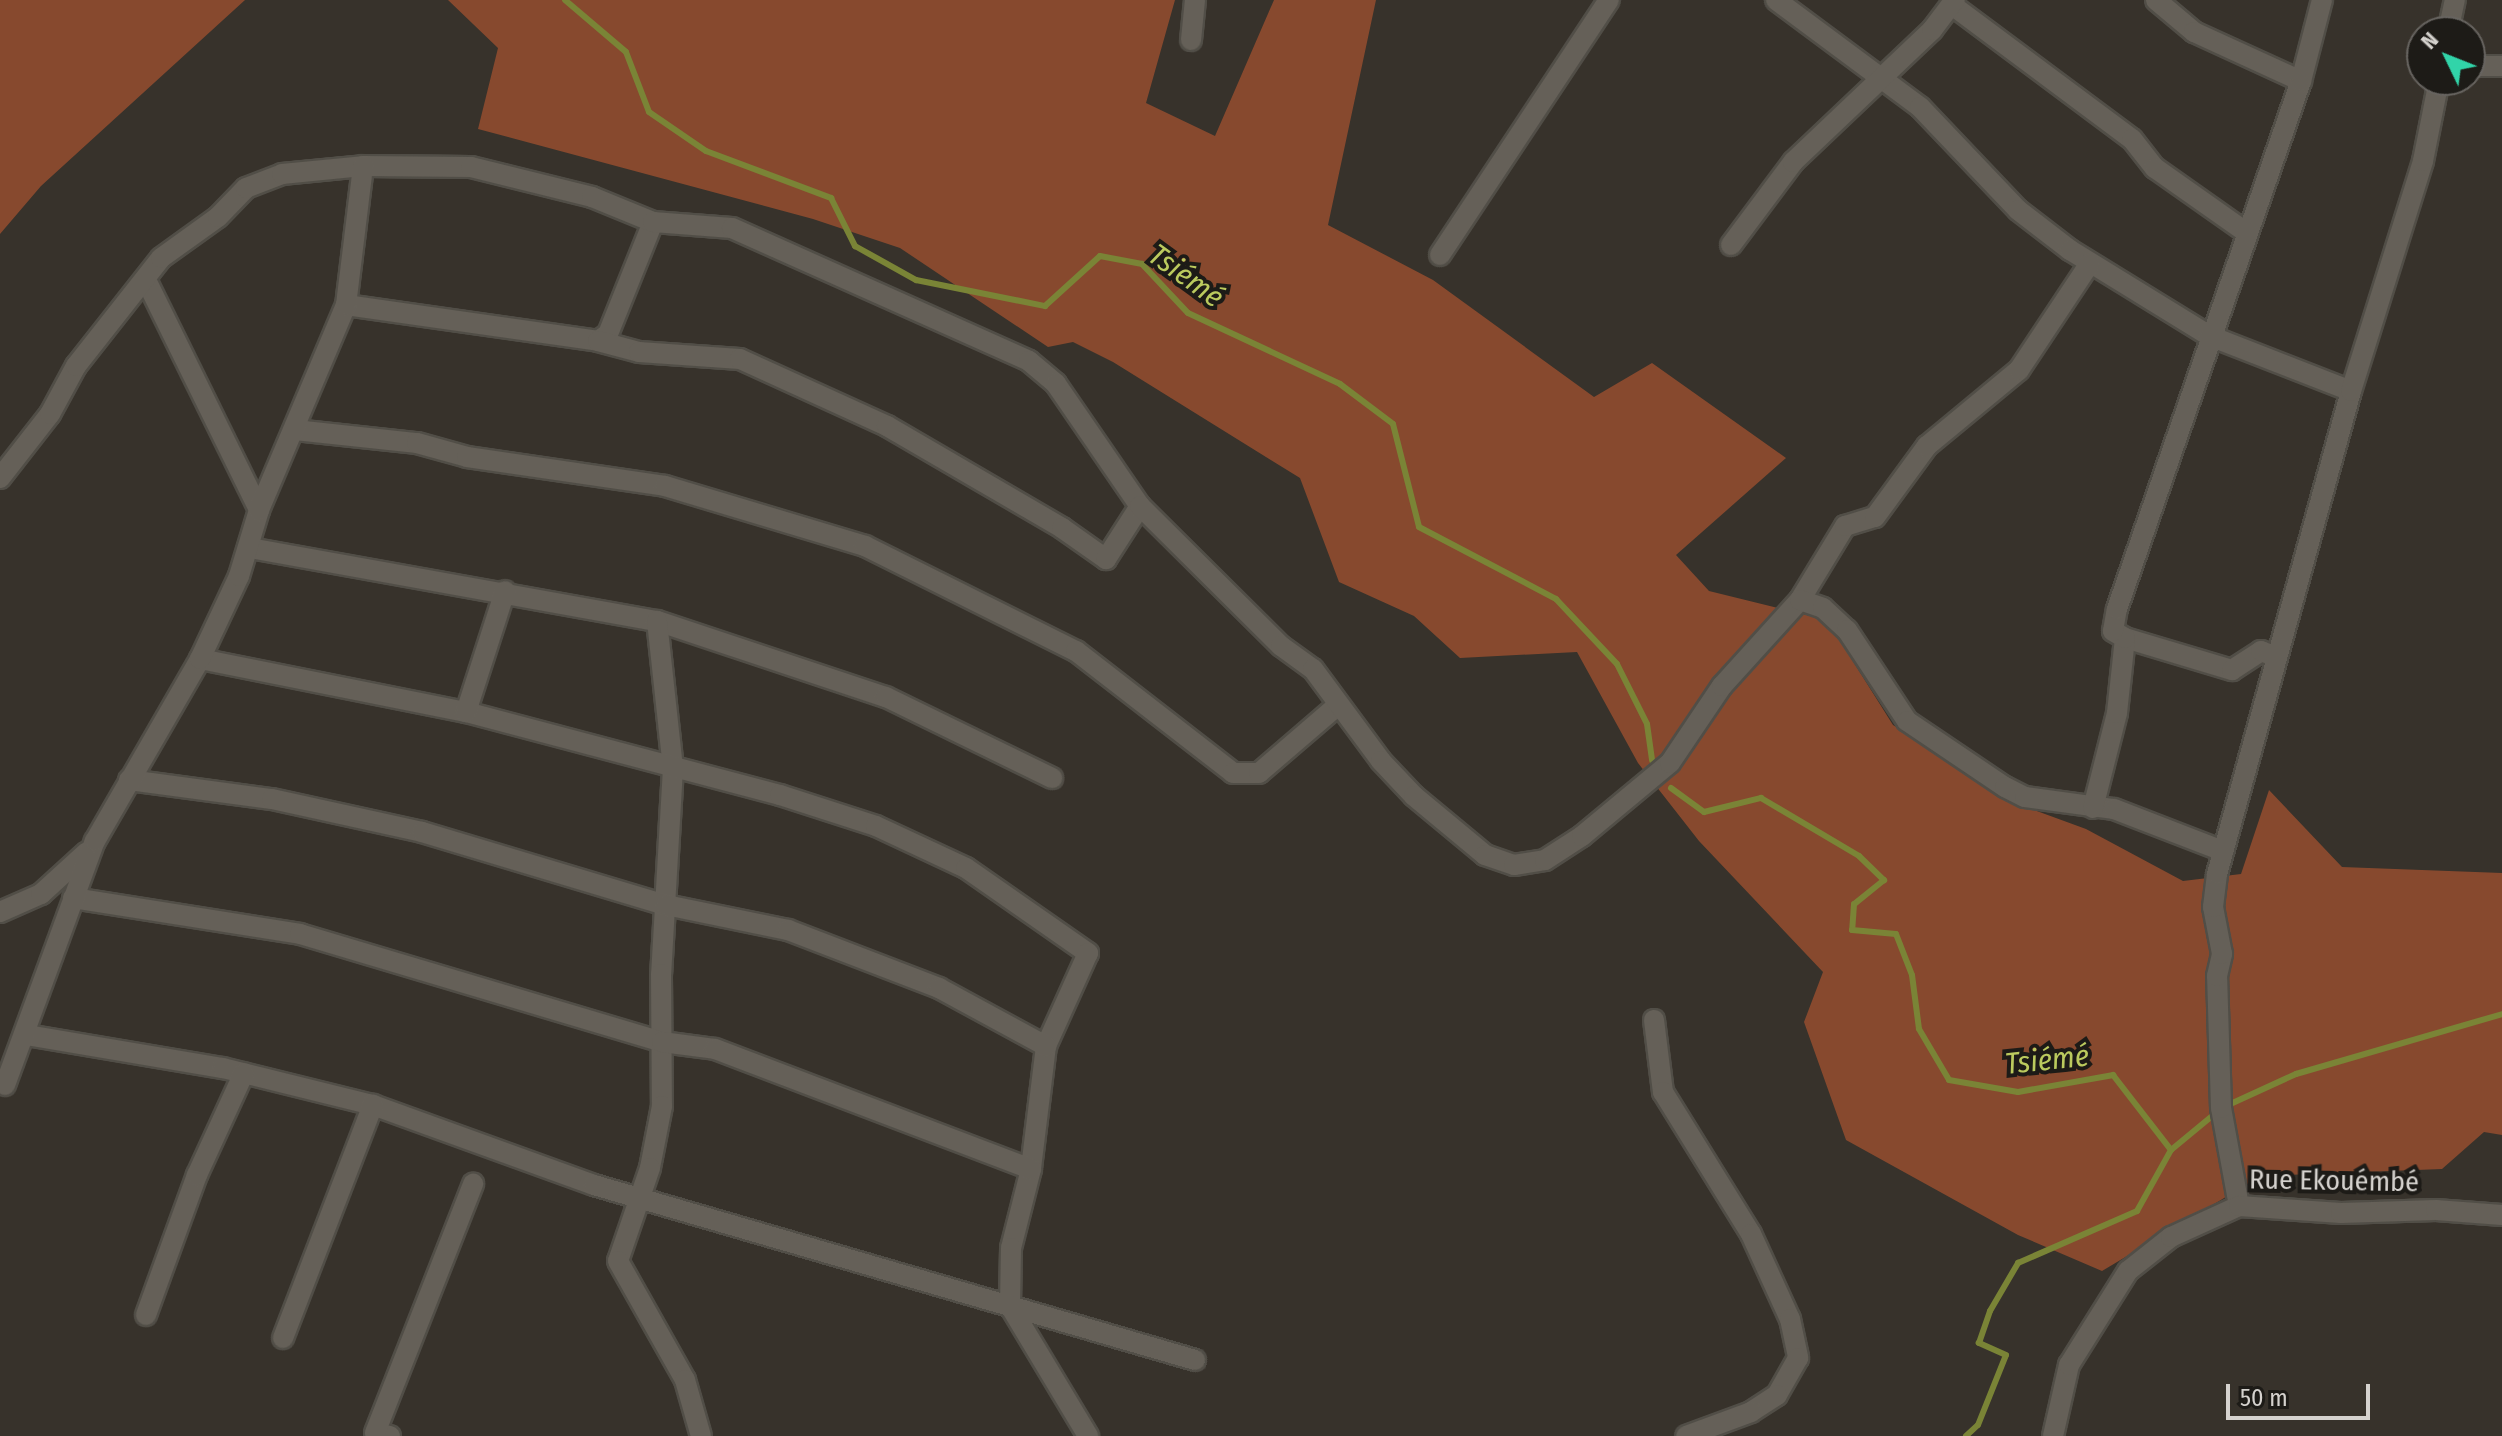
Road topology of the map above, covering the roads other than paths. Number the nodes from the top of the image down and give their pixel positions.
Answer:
1 (1195, 0) edge
2 (1609, 0) edge
3 (1776, 0) edge
4 (2156, 0) edge
5 (2322, 0) edge
6 (1954, 2) edge
7 (1191, 40) dead end
8 (1883, 78) junction
9 (2301, 81) junction
10 (2436, 96) edge
11 (363, 166) junction
12 (653, 222) junction
13 (2247, 233) junction
14 (1731, 245) dead end
15 (1440, 255) dead end
16 (2090, 263) junction
17 (146, 280) junction
18 (346, 305) junction
19 (2210, 336) junction
20 (598, 341) junction
21 (2351, 391) junction
22 (295, 430) junction
23 (0, 478) edge
24 (1140, 506) junction
25 (259, 510) junction
26 (250, 548) junction
27 (505, 591) junction
28 (1800, 600) junction
29 (657, 621) junction
30 (2125, 638) junction
31 (2277, 657) junction
32 (200, 659) junction
33 (1337, 706) junction
34 (466, 712) junction
35 (673, 768) junction
36 (1052, 778) dead end
37 (129, 780) junction
38 (2093, 808) junction
39 (95, 841) junction
40 (2223, 851) junction
41 (73, 898) junction
42 (666, 905) junction
43 (0, 912) edge
44 (1654, 1020) dead end
45 (27, 1035) junction
46 (662, 1042) junction
47 (1046, 1046) junction
48 (244, 1073) junction
49 (5, 1085) dead end
50 (373, 1105) junction
51 (1031, 1169) junction
52 (473, 1184) dead end
53 (640, 1196) junction
54 (2239, 1206) junction
55 (2502, 1215) edge
56 (1010, 1306) junction
57 (146, 1315) dead end
58 (283, 1338) dead end
59 (1195, 1360) dead end
60 (390, 1436) edge
61 (701, 1436) edge
62 (1088, 1436) edge
63 (1686, 1436) edge
64 (2053, 1436) edge

1 - 7 street
2 - 15 street
3 - 8 street
4 - 9 street
5 - 9 street
6 - 8 street
6 - 13 street
8 - 14 street
8 - 16 street
9 - 13 street
10 - 21 street
11 - 12 street
11 - 17 street
11 - 18 street
12 - 20 street
12 - 24 street
13 - 19 street
16 - 19 street
16 - 28 street
17 - 23 street
17 - 25 street
18 - 20 street
18 - 22 street
19 - 21 street
19 - 30 street
20 - 24 street
21 - 31 street
22 - 25 street
22 - 33 street
24 - 33 street
25 - 26 street
26 - 27 street
26 - 32 street
27 - 29 street
27 - 34 street
28 - 33 street
28 - 38 street
29 - 35 street
29 - 36 street
30 - 31 street
30 - 38 street
31 - 40 street
32 - 34 street
32 - 37 street
34 - 35 street
35 - 42 street
35 - 47 street
37 - 39 street
37 - 42 street
38 - 40 street
39 - 41 street
39 - 43 street
40 - 54 street
41 - 45 street
41 - 46 street
42 - 46 street
42 - 47 street
44 - 63 street
45 - 48 street
45 - 49 street
46 - 51 street
46 - 53 street
47 - 51 street
48 - 50 street
48 - 57 street
50 - 53 street
50 - 58 street
51 - 56 street
52 - 60 street
53 - 56 street
53 - 61 street
54 - 55 street, Rue Ekouémbé
54 - 64 street, Rue Ekouémbé
56 - 59 street
56 - 62 street

